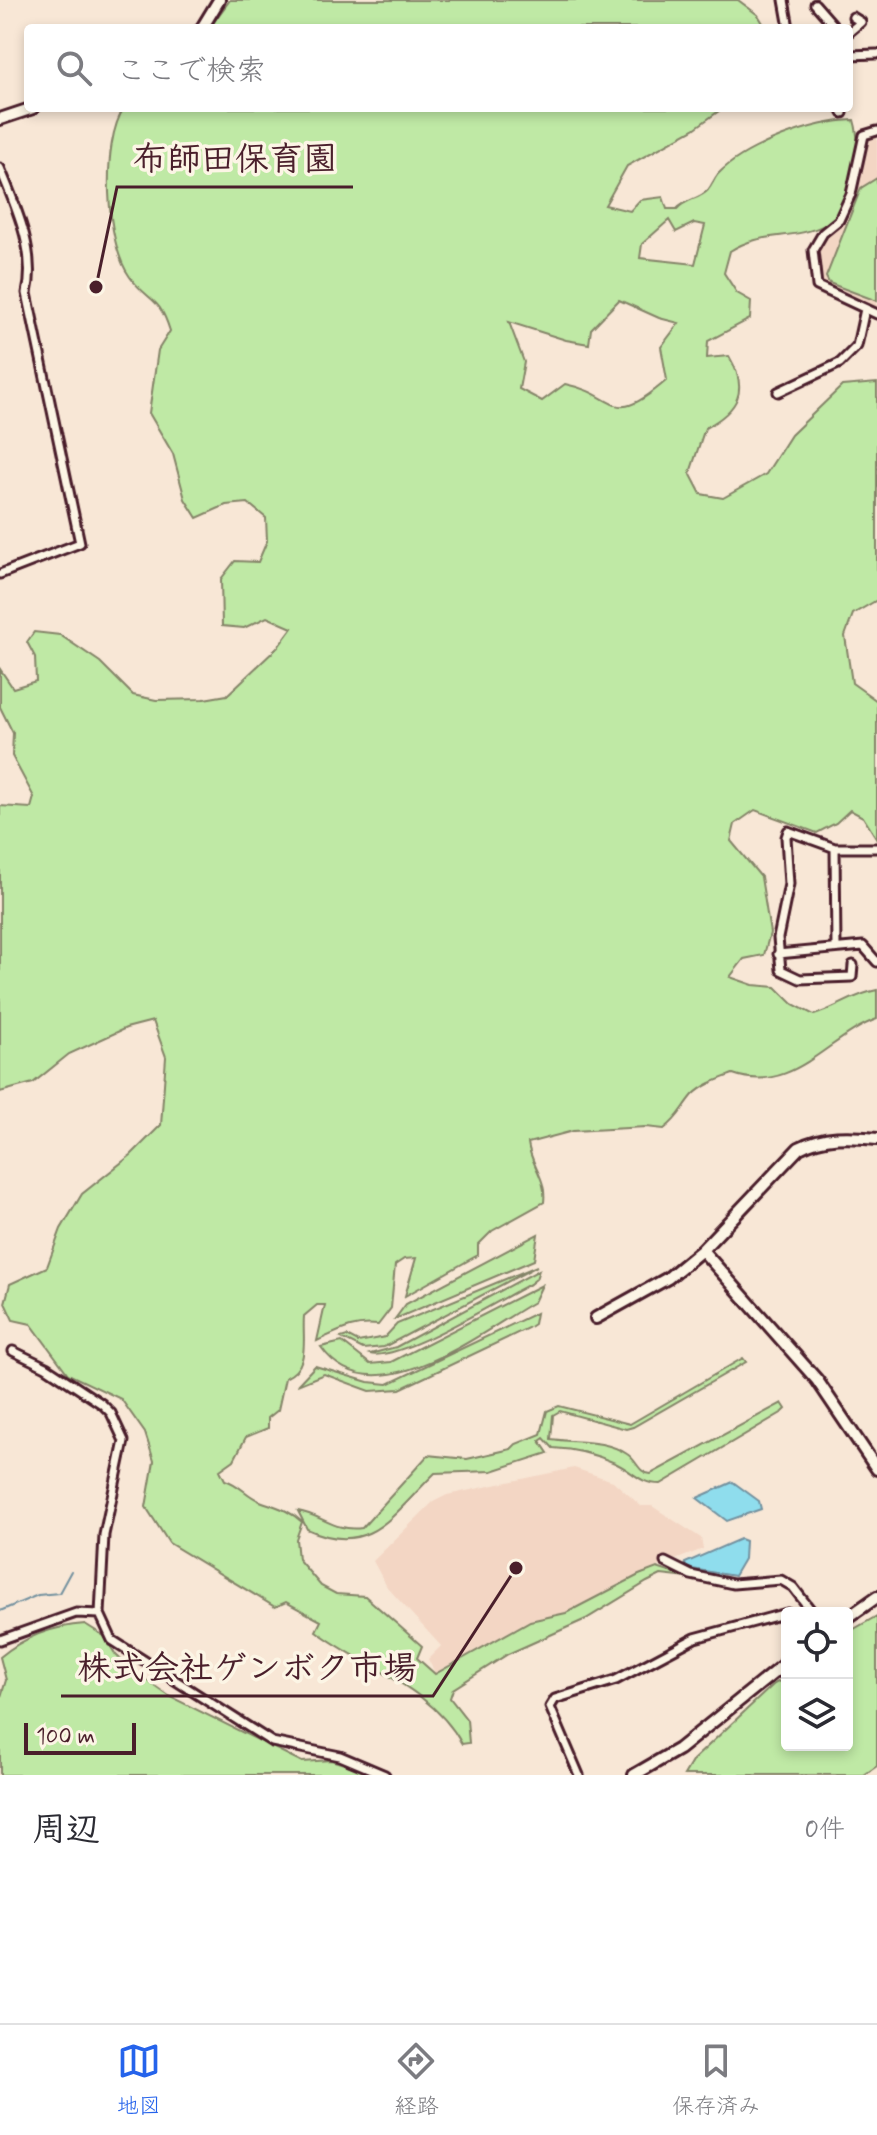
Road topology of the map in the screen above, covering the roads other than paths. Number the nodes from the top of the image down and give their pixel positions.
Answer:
1 (219, 0) edge
2 (784, 0) edge
3 (815, 4) dead end
4 (853, 17) dead end
5 (204, 24) edge
6 (788, 24) edge
7 (832, 24) edge
8 (853, 29) edge
9 (877, 54) edge
10 (853, 55) edge
11 (24, 111) edge
12 (0, 119) edge
13 (877, 131) edge
14 (0, 168) edge
15 (865, 309) junction
16 (877, 314) edge
17 (778, 392) dead end
18 (0, 574) edge
19 (835, 848) junction
20 (877, 848) edge
21 (836, 948) junction
22 (778, 954) junction
23 (877, 962) edge
24 (853, 965) dead end
25 (877, 1139) edge
26 (702, 1250) junction
27 (596, 1318) dead end
28 (13, 1351) dead end
29 (877, 1469) edge
30 (665, 1562) dead end
31 (877, 1597) edge
32 (807, 1605) joint
33 (802, 1607) edge
34 (100, 1614) junction
35 (853, 1614) edge
36 (781, 1615) edge
37 (0, 1640) edge
38 (781, 1667) edge
39 (385, 1775) edge
40 (579, 1775) edge
41 (636, 1775) edge

1 - 5 street
2 - 6 street
3 - 7 street
4 - 8 street
9 - 10 street
11 - 12 street
13 - 15 street
14 - 18 street
15 - 16 street
15 - 17 street
19 - 20 street
19 - 21 street
19 - 22 street
21 - 22 street
21 - 23 street
22 - 24 street
25 - 26 street
26 - 27 street
26 - 29 street
28 - 34 street
30 - 32 street
31 - 35 street
32 - 33 street
34 - 37 street
34 - 39 street
36 - 40 street
38 - 41 street

